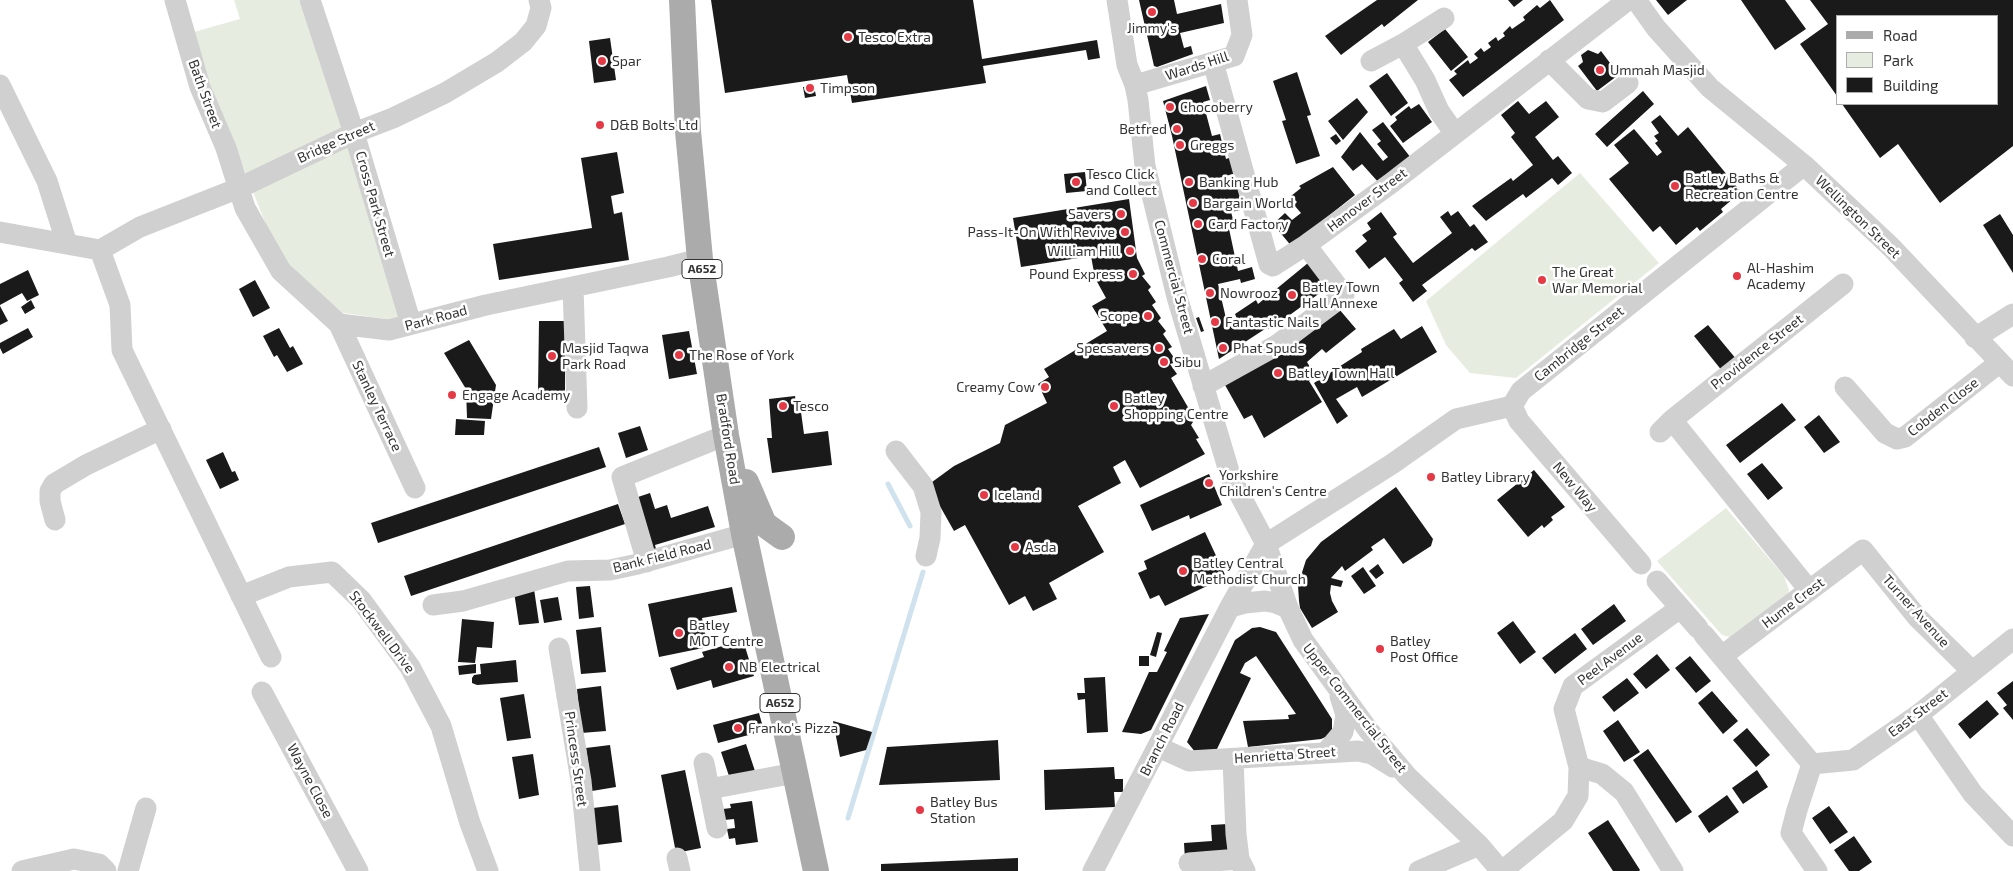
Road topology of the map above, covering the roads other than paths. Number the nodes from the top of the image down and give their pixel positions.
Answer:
1 (175, 0) edge
2 (310, 0) edge
3 (539, 0) edge
4 (682, 0) edge
5 (1117, 0) edge
6 (1237, 0) edge
7 (1628, 0) edge
8 (1636, 0) edge
9 (1444, 18) dead end
10 (1403, 44) junction
11 (1548, 60) junction
12 (1371, 61) dead end
13 (1213, 62) junction
14 (1628, 83) dead end
15 (0, 85) edge
16 (1135, 85) junction
17 (354, 133) junction
18 (1455, 134) junction
19 (1804, 165) junction
20 (239, 188) junction
21 (0, 232) edge
22 (66, 244) junction
23 (1306, 245) junction
24 (100, 250) junction
25 (700, 259) junction
26 (1843, 284) dead end
27 (573, 287) junction
28 (2013, 314) edge
29 (339, 324) junction
30 (411, 324) junction
31 (1975, 338) junction
32 (2006, 370) edge
33 (1203, 386) junction
34 (1845, 387) dead end
35 (1512, 406) junction
36 (577, 408) dead end
37 (161, 429) junction
38 (726, 435) junction
39 (896, 451) dead end
40 (415, 488) dead end
41 (54, 520) dead end
42 (744, 534) junction
43 (782, 537) dead end
44 (1266, 544) junction
45 (1863, 550) joint
46 (926, 556) dead end
47 (647, 562) junction
48 (1642, 564) dead end
49 (1657, 582) dead end
50 (1809, 590) junction
51 (241, 596) junction
52 (433, 605) dead end
53 (1230, 607) junction
54 (1288, 608) junction
55 (1680, 608) junction
56 (2013, 639) edge
57 (559, 648) dead end
58 (1722, 656) junction
59 (271, 657) dead end
60 (1972, 671) junction
61 (1339, 691) junction
62 (262, 692) dead end
63 (1918, 715) junction
64 (1158, 747) junction
65 (1327, 751) junction
66 (1233, 759) junction
67 (704, 764) dead end
68 (1812, 764) junction
69 (1579, 767) junction
70 (795, 773) junction
71 (1408, 776) junction
72 (709, 789) junction
73 (146, 808) dead end
74 (717, 828) dead end
75 (2013, 836) edge
76 (1480, 845) junction
77 (1188, 863) dead end
78 (1242, 865) edge
79 (22, 871) edge
80 (106, 871) edge
81 (128, 871) edge
82 (358, 871) edge
83 (488, 871) edge
84 (590, 871) edge
85 (816, 871) edge
86 (1093, 871) edge
87 (1419, 871) edge
88 (1501, 871) edge
89 (1673, 871) edge
90 (1817, 871) edge

1 - 20 street, Bath Street
2 - 17 street, Cross Park Street
3 - 17 street, Bridge Street
4 - 25 main road, Bradford Road / A652
5 - 16 street, Commercial Street
6 - 13 street, Wards Hill
7 - 11 street, Hanover Street
8 - 19 street, Wellington Street
9 - 10 street
10 - 12 street
10 - 18 street
11 - 14 street
11 - 18 street, Hanover Street
13 - 16 street, Wards Hill
13 - 23 street, Hanover Street
15 - 22 street
16 - 33 street, Commercial Street
17 - 20 street, Bridge Street
17 - 30 street, Cross Park Street
18 - 23 street, Hanover Street
19 - 31 street, Wellington Street
19 - 35 street, Cambridge Street
20 - 24 street, Bridge Street
20 - 29 street
21 - 22 street
22 - 24 street
23 - 33 street
24 - 37 street
25 - 27 street, Park Road
25 - 38 main road, Bradford Road / A652
26 - 50 street, Providence Street
27 - 30 street, Park Road
27 - 36 street
28 - 31 street
29 - 30 street, Park Road
29 - 40 street, Stanley Terrace
31 - 32 street, Wellington Street
32 - 34 street, Cobden Close
33 - 44 street, Commercial Street
35 - 44 street
35 - 48 street, New Way
37 - 41 street
37 - 51 street
38 - 42 main road, Bradford Road / A652
38 - 43 main road
38 - 47 street
39 - 46 street
42 - 47 street, Bank Field Road
42 - 70 main road, Bradford Road / A652
44 - 53 street, Branch Road
44 - 54 street, Upper Commercial Street
45 - 50 street, Hume Crest
45 - 60 street, Turner Avenue
47 - 52 street, Bank Field Road
49 - 55 street
50 - 58 street, Hume Crest
51 - 59 street
51 - 83 street, Stockwell Drive
53 - 54 street
53 - 64 street, Branch Road
54 - 61 street, Upper Commercial Street
55 - 58 street
55 - 69 street, Peel Avenue
56 - 60 street, East Street
57 - 84 street, Princess Street
58 - 68 street
60 - 63 street, East Street
61 - 65 street
61 - 71 street, Upper Commercial Street
62 - 82 street, Wayne Close
63 - 68 street, East Street
63 - 75 street
64 - 66 street, Henrietta Street
64 - 86 street, Branch Road
65 - 66 street, Henrietta Street
65 - 71 street, Henrietta Street
66 - 78 street
67 - 72 street
68 - 90 street
69 - 88 street, Peel Avenue
69 - 89 street
70 - 72 street
70 - 85 main road, Bradford Road / A652
71 - 76 street, Upper Commercial Street
72 - 74 street
73 - 81 street
76 - 87 street
76 - 88 street, Upper Commercial Street
77 - 78 street
79 - 80 street

